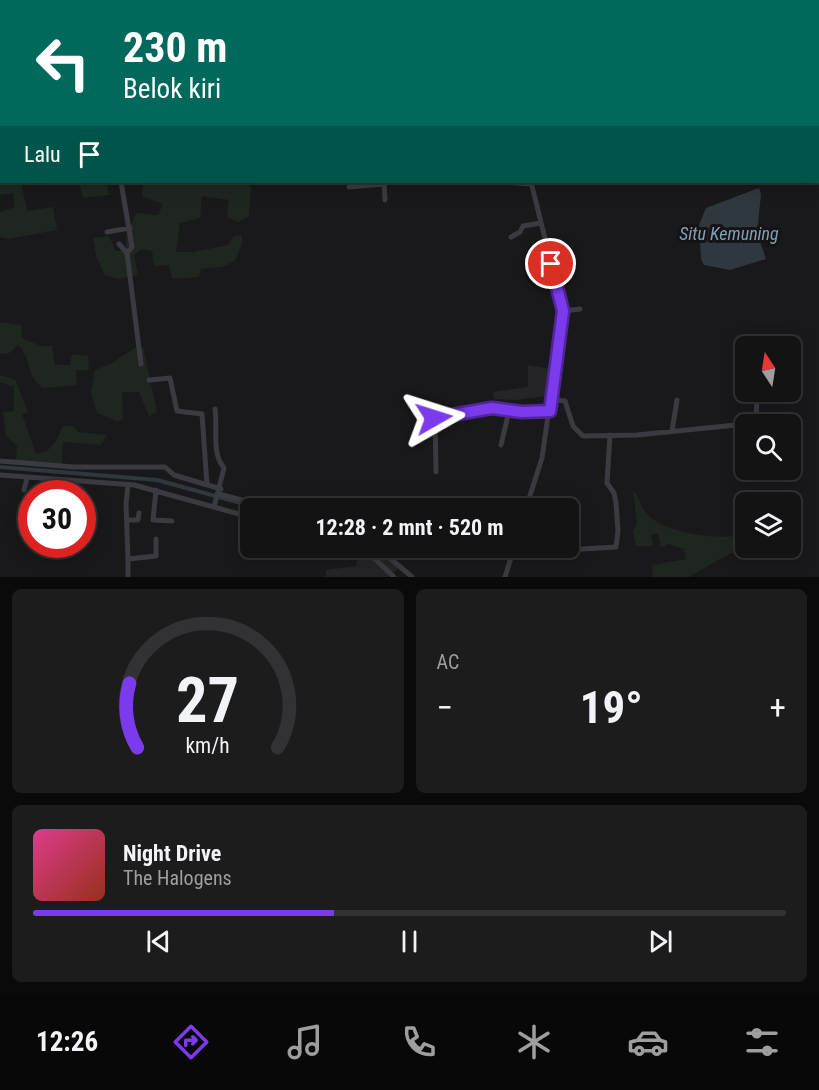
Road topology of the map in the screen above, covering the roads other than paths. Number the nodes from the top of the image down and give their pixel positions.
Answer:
1 (121, 183) edge
2 (384, 183) edge
3 (532, 183) edge
4 (349, 187) dead end
5 (386, 200) dead end
6 (541, 223) junction
7 (130, 228) junction
8 (107, 232) dead end
9 (511, 237) dead end
10 (119, 244) dead end
11 (127, 253) junction
12 (580, 309) dead end
13 (563, 311) junction
14 (141, 364) dead end
15 (149, 380) dead end
16 (552, 400) junction
17 (677, 400) dead end
18 (757, 402) edge
19 (215, 409) dead end
20 (510, 411) junction
21 (550, 411) junction
22 (672, 431) junction
23 (609, 435) junction
24 (501, 445) dead end
25 (0, 461) edge
26 (436, 472) dead end
27 (0, 475) edge
28 (27, 478) joint
29 (55, 480) edge
30 (96, 483) edge
31 (128, 485) junction
32 (207, 485) junction
33 (156, 490) junction
34 (219, 493) junction
35 (529, 498) edge
36 (240, 499) edge
37 (215, 506) junction
38 (140, 513) dead end
39 (240, 514) edge
40 (127, 520) junction
41 (172, 521) dead end
42 (156, 539) dead end
43 (579, 548) edge
44 (373, 558) edge
45 (390, 558) edge
46 (511, 558) edge
47 (129, 559) junction
48 (128, 577) edge
49 (394, 577) edge
50 (412, 577) edge
51 (505, 577) edge

1 - 7 street
2 - 4 street
2 - 5 street
3 - 6 street
6 - 9 street
6 - 13 street
7 - 8 street
7 - 11 street
10 - 11 street
11 - 14 street
12 - 13 street
13 - 16 street
15 - 32 street
16 - 21 street
16 - 23 street
17 - 22 street
18 - 22 street
19 - 34 street
20 - 21 street
20 - 24 street
20 - 26 street
21 - 35 street
22 - 23 street
23 - 43 street
25 - 32 street
27 - 28 street
28 - 29 street
30 - 31 street
31 - 33 street
31 - 40 street
32 - 34 street
33 - 37 street
33 - 41 street
34 - 36 street
34 - 37 street
37 - 39 street
38 - 40 street
40 - 47 street
42 - 47 street
44 - 49 street
45 - 50 street
46 - 51 street
47 - 48 street

